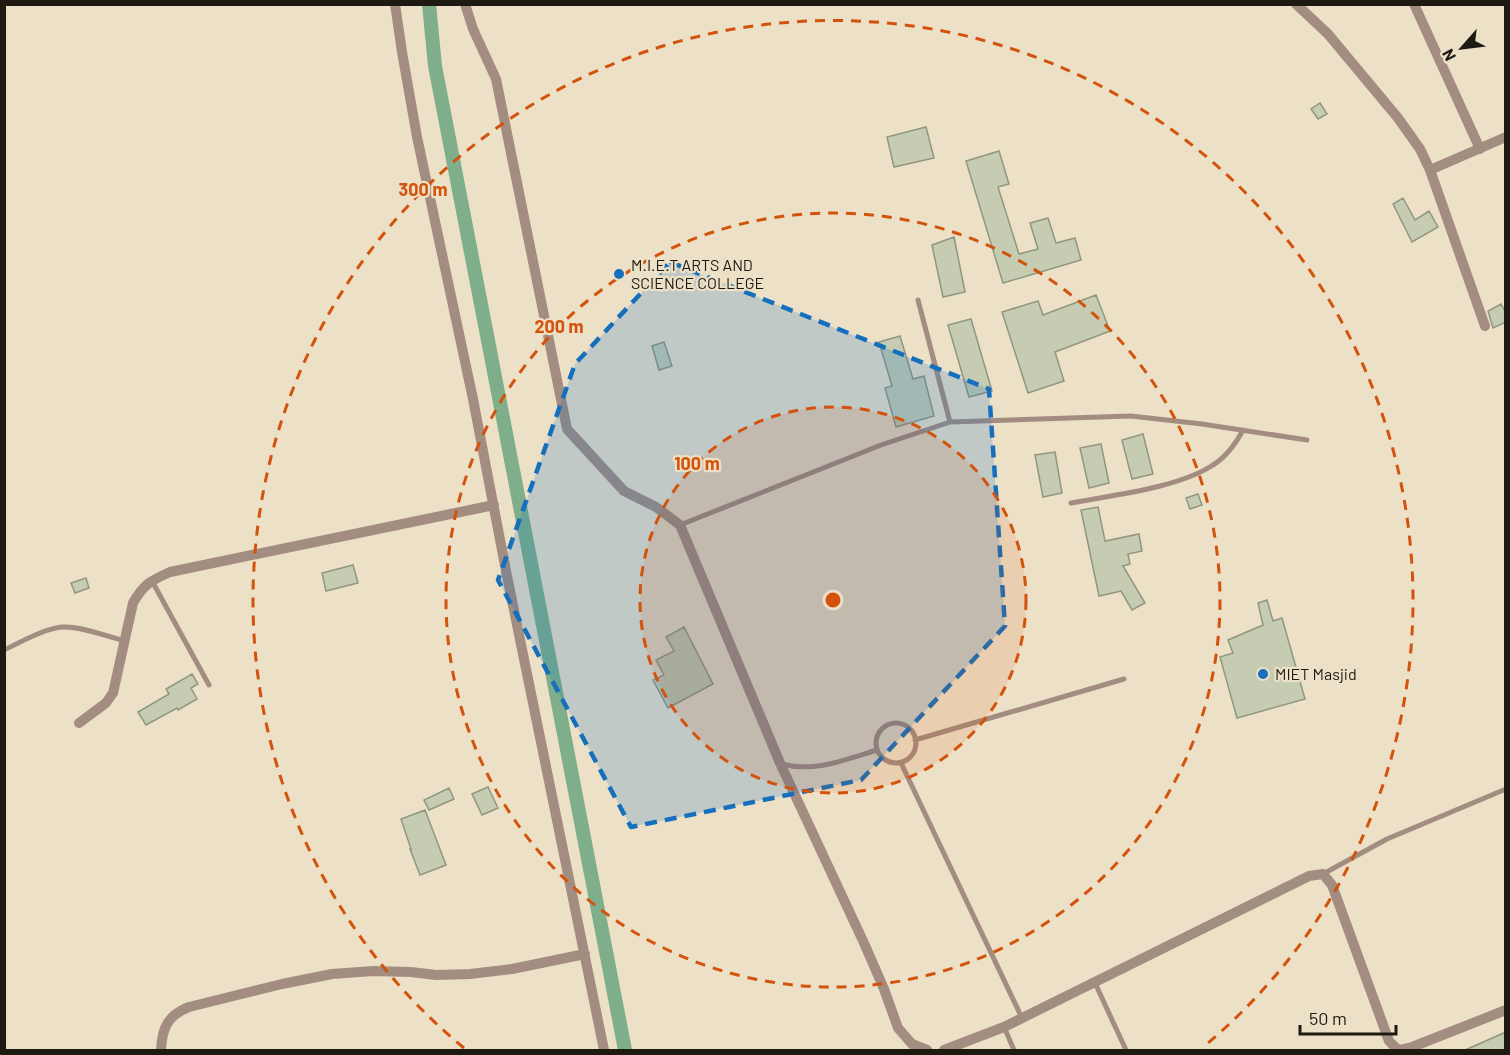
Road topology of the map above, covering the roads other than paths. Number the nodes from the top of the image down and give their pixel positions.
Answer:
1 (395, 4) edge
2 (465, 4) edge
3 (1296, 4) edge
4 (1428, 4) edge
5 (1415, 7) edge
6 (1506, 137) edge
7 (1480, 149) junction
8 (1430, 170) junction
9 (918, 300) dead end
10 (1485, 326) dead end
11 (950, 422) junction
12 (1243, 430) junction
13 (1307, 440) dead end
14 (1071, 503) dead end
15 (494, 505) junction
16 (680, 525) junction
17 (152, 580) junction
18 (124, 641) junction
19 (4, 650) edge
20 (1124, 679) dead end
21 (209, 685) dead end
22 (79, 723) dead end
23 (915, 740) junction
24 (877, 750) junction
25 (780, 763) junction
26 (901, 763) junction
27 (1506, 789) edge
28 (1323, 874) junction
29 (585, 954) junction
30 (1095, 983) junction
31 (1506, 1010) edge
32 (1022, 1018) junction
33 (1004, 1027) junction
34 (161, 1050) edge
35 (604, 1050) edge
36 (927, 1050) edge
37 (944, 1050) edge
38 (1014, 1050) edge
39 (1126, 1050) edge
40 (1398, 1050) edge

1 - 15 street
2 - 16 street
3 - 8 street
4 - 5 street
5 - 7 street
6 - 7 street
7 - 8 street
8 - 10 street
9 - 11 lane
11 - 12 lane
11 - 16 lane
12 - 13 lane
12 - 14 lane
15 - 17 street
15 - 29 street
16 - 25 street
17 - 18 street
17 - 21 lane
18 - 19 lane
18 - 22 street
20 - 23 lane
23 - 24 lane
23 - 26 lane
24 - 25 lane
24 - 26 lane
25 - 36 street
26 - 32 lane
27 - 28 lane
28 - 30 street
28 - 40 street
29 - 34 street
29 - 35 street
30 - 32 street
30 - 39 lane
31 - 40 street
32 - 33 street
33 - 37 street
33 - 38 lane

